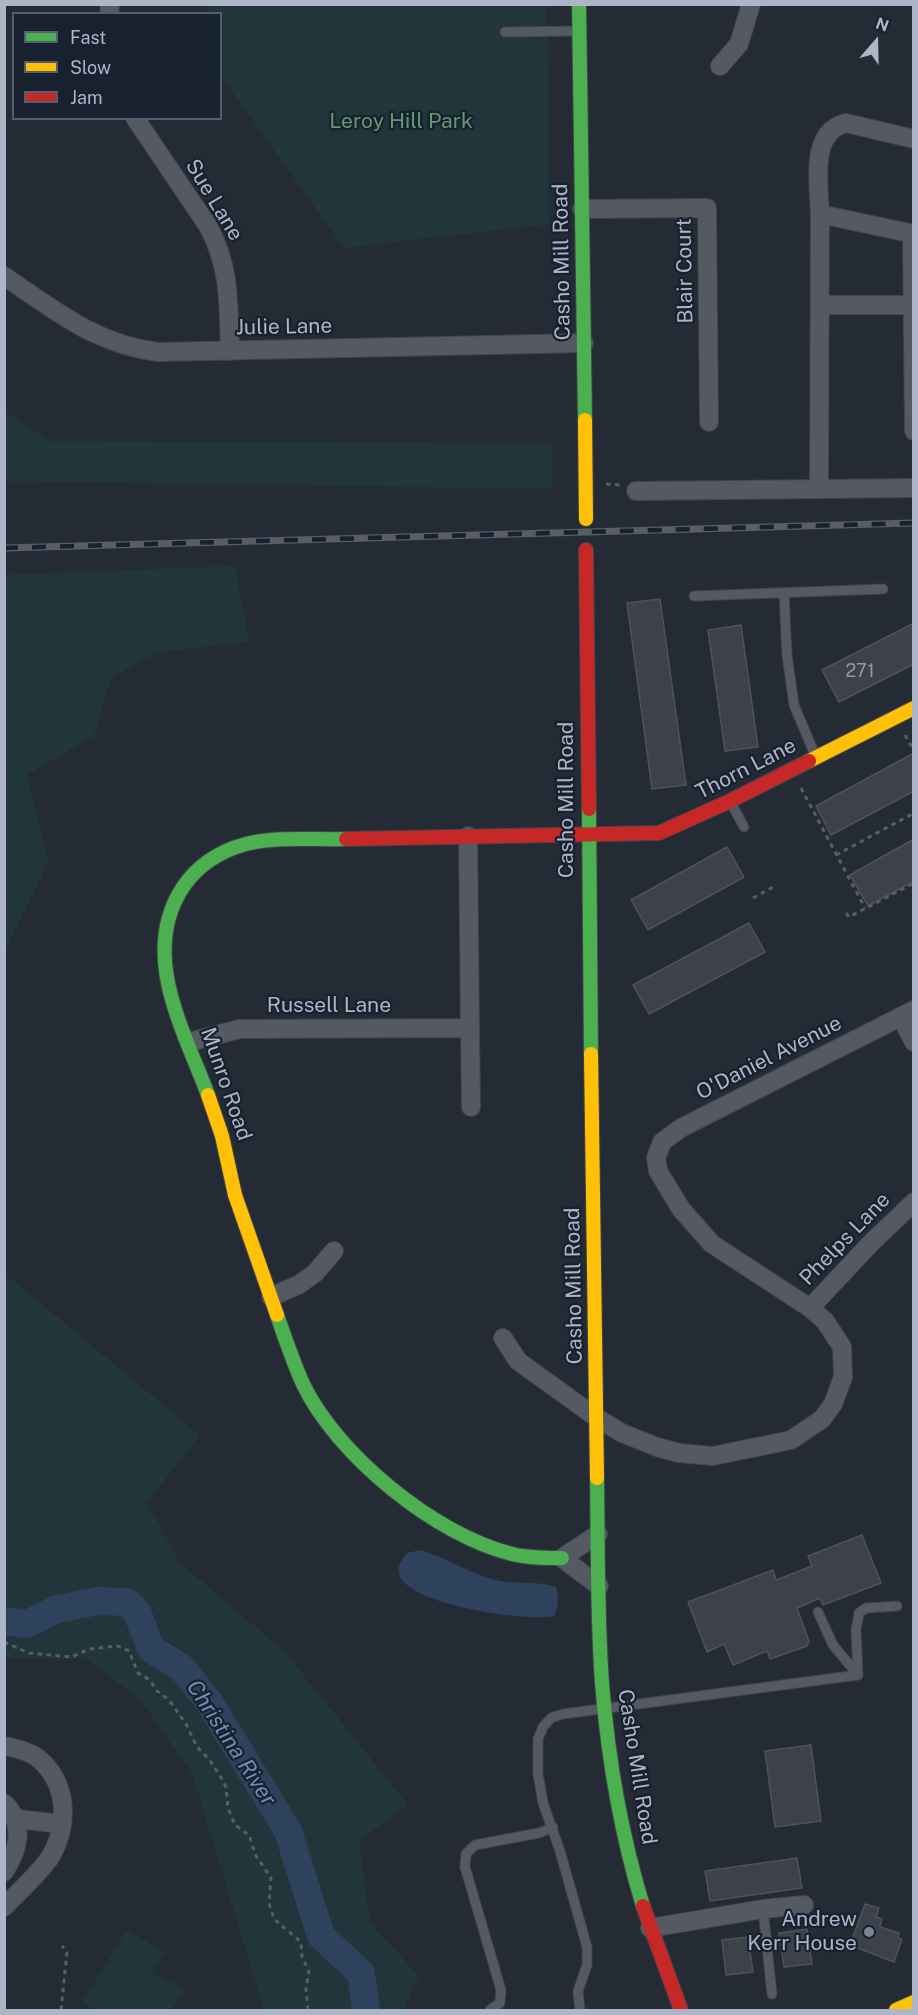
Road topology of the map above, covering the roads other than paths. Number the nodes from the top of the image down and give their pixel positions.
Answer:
1 (579, 4) edge
2 (751, 4) edge
3 (579, 31) junction
4 (505, 33) dead end
5 (720, 66) dead end
6 (136, 120) edge
7 (914, 139) edge
8 (582, 209) junction
9 (820, 214) junction
10 (913, 234) edge
11 (4, 276) edge
12 (820, 305) junction
13 (913, 305) edge
14 (584, 343) junction
15 (230, 351) junction
16 (709, 422) dead end
17 (914, 431) edge
18 (819, 488) junction
19 (914, 488) edge
20 (636, 491) dead end
21 (586, 519) dead end
22 (586, 550) dead end
23 (883, 590) dead end
24 (784, 593) junction
25 (694, 596) dead end
26 (914, 708) edge
27 (816, 757) junction
28 (730, 801) junction
29 (744, 827) dead end
30 (588, 834) junction
31 (468, 836) junction
32 (907, 1013) edge
33 (470, 1028) junction
34 (189, 1042) junction
35 (914, 1042) edge
36 (471, 1107) dead end
37 (914, 1202) edge
38 (334, 1251) dead end
39 (271, 1297) junction
40 (810, 1308) junction
41 (503, 1338) dead end
42 (597, 1418) junction
43 (598, 1534) junction
44 (562, 1558) junction
45 (598, 1586) junction
46 (897, 1606) dead end
47 (818, 1612) dead end
48 (858, 1676) junction
49 (604, 1708) junction
50 (4, 1746) edge
51 (4, 1803) edge
52 (17, 1819) junction
53 (62, 1824) junction
54 (553, 1827) junction
55 (4, 1872) edge
56 (804, 1905) dead end
57 (4, 1907) edge
58 (763, 1910) junction
59 (650, 1928) junction
60 (772, 1994) dead end
61 (914, 2002) edge
62 (490, 2010) edge
63 (580, 2010) edge
64 (681, 2010) edge
65 (896, 2010) edge

1 - 3 street, Casho Mill Road
2 - 5 street
3 - 4 lane
3 - 8 street, Casho Mill Road
6 - 15 street, Sue Lane
7 - 9 street
8 - 14 street, Casho Mill Road
8 - 16 street, Blair Court
9 - 10 street
9 - 12 street
10 - 13 street
11 - 15 street, Julie Lane
12 - 13 street
12 - 18 street
13 - 17 street
14 - 15 street, Julie Lane
14 - 21 street, Casho Mill Road
18 - 19 street
18 - 20 street
22 - 30 street, Casho Mill Road
23 - 24 lane
24 - 25 lane
24 - 27 lane
26 - 27 street, Thorn Lane
27 - 28 street, Thorn Lane
28 - 29 lane
28 - 30 street, Thorn Lane
30 - 31 street, Munro Road
30 - 42 street, Casho Mill Road
31 - 33 street
31 - 34 street, Munro Road
32 - 35 street
32 - 40 street, O'Daniel Avenue
33 - 34 street, Russell Lane
33 - 36 street
34 - 39 street, Munro Road
37 - 40 street, Phelps Lane
38 - 39 street
39 - 44 street, Munro Road
40 - 42 street
41 - 42 street
42 - 43 street, Casho Mill Road
43 - 44 street
43 - 45 street, Casho Mill Road
44 - 45 street
45 - 49 street, Casho Mill Road
46 - 48 lane
47 - 48 lane
48 - 49 lane
49 - 54 lane
49 - 59 street, Casho Mill Road
50 - 53 street
51 - 52 street
52 - 53 street
52 - 55 street
53 - 57 street
54 - 62 lane
54 - 63 lane
56 - 58 street
58 - 59 street
58 - 60 lane
59 - 64 street, Casho Mill Road
61 - 65 street

